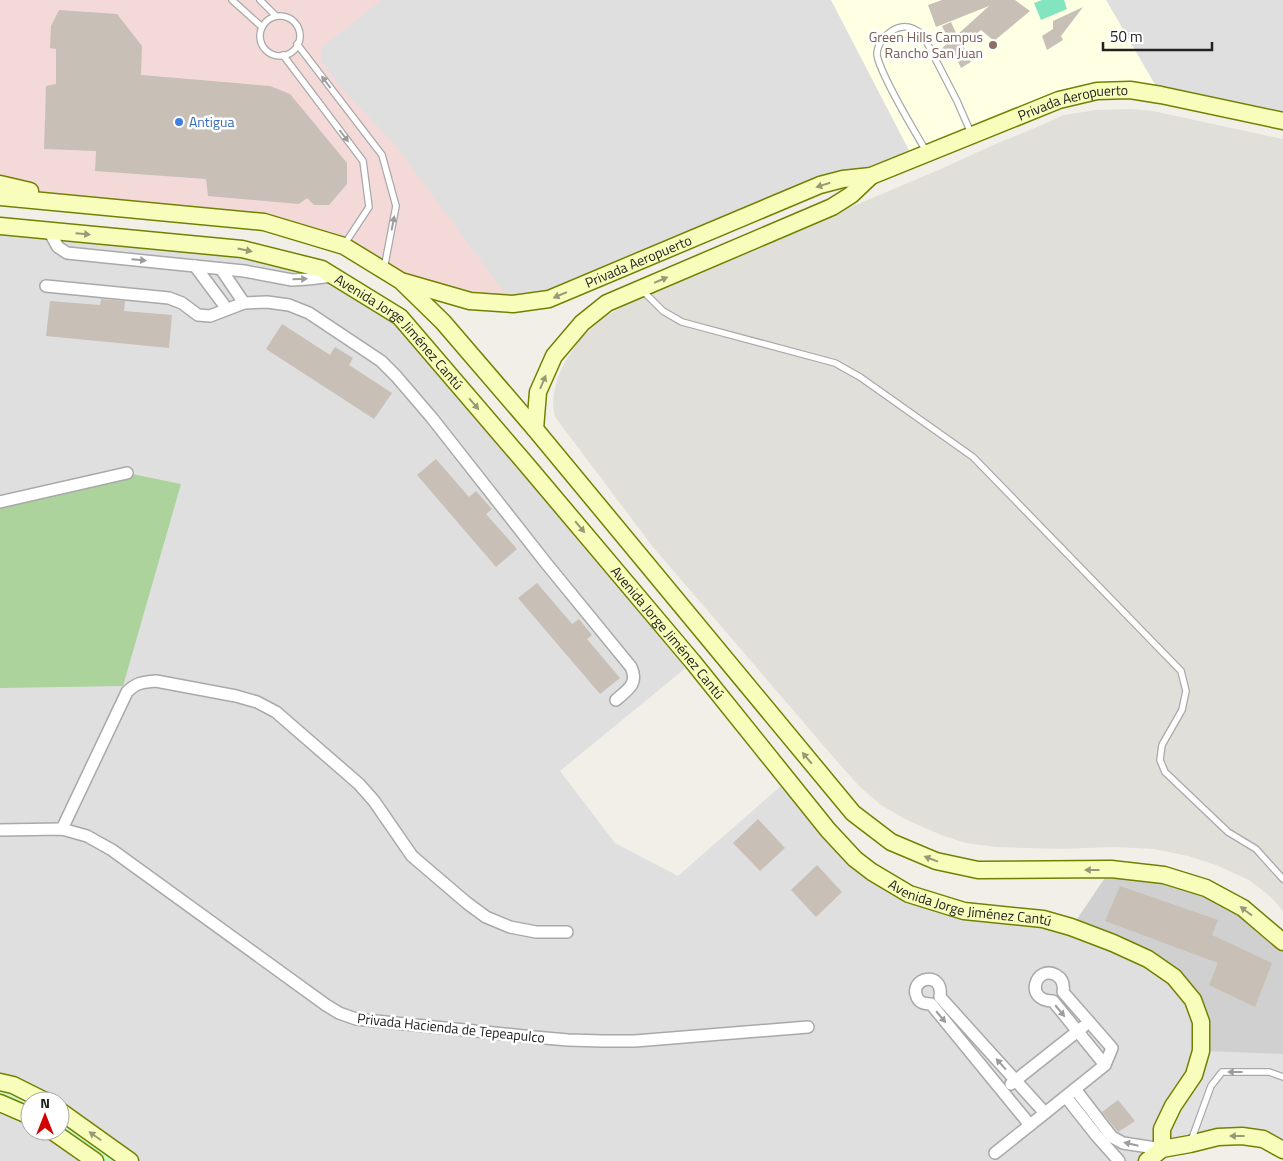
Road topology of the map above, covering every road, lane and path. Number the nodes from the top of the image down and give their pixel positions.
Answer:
1 (232, 0) edge
2 (260, 0) edge
3 (276, 16) junction
4 (262, 27) junction
5 (298, 44) junction
6 (283, 55) junction
7 (1283, 121) edge
8 (972, 135) junction
9 (927, 153) junction
10 (871, 176) junction
11 (0, 184) edge
12 (0, 197) edge
13 (91, 205) junction
14 (0, 226) edge
15 (49, 231) junction
16 (344, 246) junction
17 (195, 266) junction
18 (220, 268) junction
19 (384, 271) junction
20 (333, 276) junction
21 (401, 281) junction
22 (46, 286) dead end
23 (640, 289) junction
24 (244, 303) junction
25 (227, 309) junction
26 (535, 429) junction
27 (127, 473) dead end
28 (0, 502) edge
29 (616, 700) dead end
30 (62, 829) junction
31 (0, 830) edge
32 (1283, 879) edge
33 (567, 932) dead end
34 (1283, 942) edge
35 (1089, 1022) junction
36 (808, 1027) dead end
37 (1077, 1031) junction
38 (980, 1041) junction
39 (969, 1051) junction
40 (1105, 1065) junction
41 (1283, 1077) edge
42 (1016, 1080) junction
43 (0, 1082) edge
44 (1075, 1089) junction
45 (25, 1091) edge
46 (1002, 1091) junction
47 (1066, 1097) junction
48 (0, 1103) edge
49 (20, 1112) edge
50 (1045, 1113) junction
51 (70, 1118) edge
52 (1092, 1120) junction
53 (1030, 1125) junction
54 (1108, 1140) junction
55 (66, 1141) edge
56 (1190, 1144) junction
57 (1283, 1150) edge
58 (995, 1153) dead end
59 (1166, 1155) edge
60 (95, 1161) edge
61 (130, 1161) edge
62 (1119, 1161) edge
63 (1147, 1161) edge

1 - 4 lane
2 - 3 lane
3 - 4 lane
3 - 5 lane
4 - 6 lane
5 - 6 lane
19 -> 5 lane
6 -> 16 lane
7 - 8 main road, Privada Aeropuerto
8 - 9 main road, Privada Aeropuerto
8 - 9 lane
9 - 10 main road, Privada Aeropuerto
10 -> 21 main road, Privada Aeropuerto
23 -> 10 main road, Privada Aeropuerto
11 - 13 main road
12 - 13 main road, Avenida Jorge Jiménez Cantú
13 - 16 main road, Avenida Jorge Jiménez Cantú
14 - 15 main road, Avenida Jorge Jiménez Cantú
15 -> 17 street
15 -> 20 main road, Avenida Jorge Jiménez Cantú
16 - 19 main road, Avenida Jorge Jiménez Cantú
17 - 18 street
17 - 25 street
18 -> 20 street
18 - 24 street
19 - 21 main road, Avenida Jorge Jiménez Cantú
20 -> 59 main road, Avenida Jorge Jiménez Cantú
21 - 26 main road, Avenida Jorge Jiménez Cantú
22 - 25 street
26 -> 23 main road, Privada Aeropuerto
23 - 32 lane
24 - 25 street
24 - 29 street
34 -> 26 main road, Avenida Jorge Jiménez Cantú
27 - 28 street
30 - 31 street, Privada Hacienda de Tepeapulco
30 - 33 street
30 - 36 street, Privada Hacienda de Tepeapulco
35 - 37 street
35 -> 37 street
35 - 40 street
37 - 40 street
37 - 42 street
38 - 39 street
38 -> 39 street
42 -> 38 street
39 - 46 street
40 - 44 street
41 -> 56 lane
42 - 46 street
42 - 50 street
43 - 45 main road
44 - 47 street
44 - 52 street
46 - 53 street
47 - 50 street
47 - 52 street
48 - 49 main road
50 - 53 street
61 -> 51 main road
52 - 54 street
53 - 58 street
59 -> 54 street
54 - 62 street
55 - 60 main road
57 -> 56 main road
56 - 59 main road
59 - 63 main road

